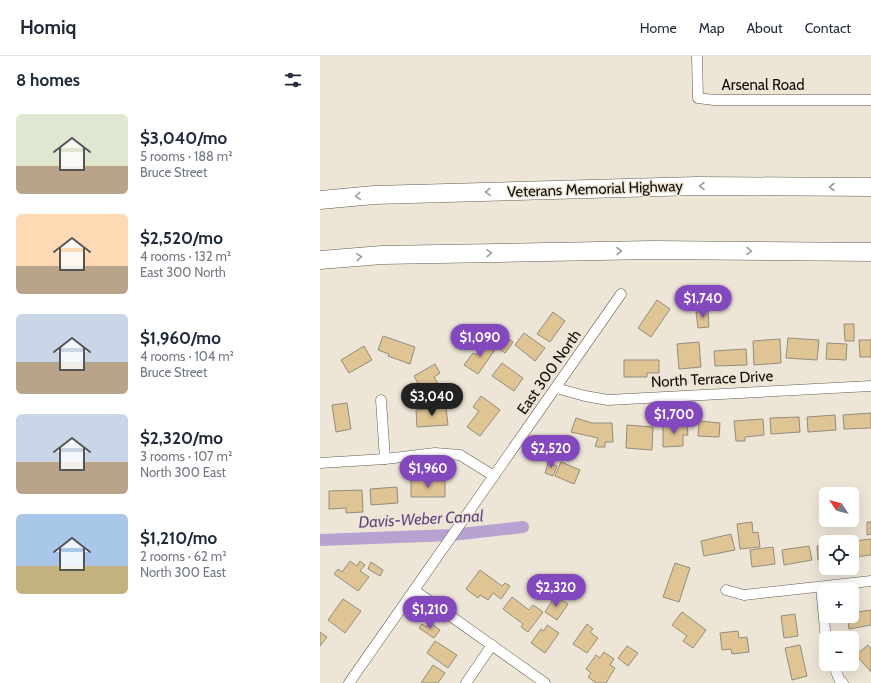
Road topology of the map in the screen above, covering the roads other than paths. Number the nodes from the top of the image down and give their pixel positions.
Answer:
1 (698, 56) edge
2 (871, 100) edge
3 (871, 187) edge
4 (320, 200) edge
5 (871, 252) edge
6 (320, 260) edge
7 (622, 294) dead end
8 (871, 386) edge
9 (556, 388) junction
10 (381, 400) dead end
11 (385, 459) junction
12 (320, 463) edge
13 (494, 476) junction
14 (871, 581) edge
15 (851, 583) edge
16 (819, 586) edge
17 (414, 590) junction
18 (726, 590) dead end
19 (492, 646) junction
20 (836, 671) edge
21 (349, 683) edge
22 (466, 683) edge
23 (545, 683) edge
24 (843, 683) edge

1 - 2 street, Arsenal Road
3 -> 4 highway, Veterans Memorial Highway
6 -> 5 highway
7 - 9 street, East 300 North
8 - 9 street, North Terrace Drive
9 - 13 street, East 300 North
10 - 11 street
11 - 12 street
11 - 13 street
13 - 17 street, East 300 North
14 - 15 street
16 - 18 street
17 - 19 street
17 - 21 street, East 300 North
19 - 22 street
19 - 23 street
20 - 24 street

